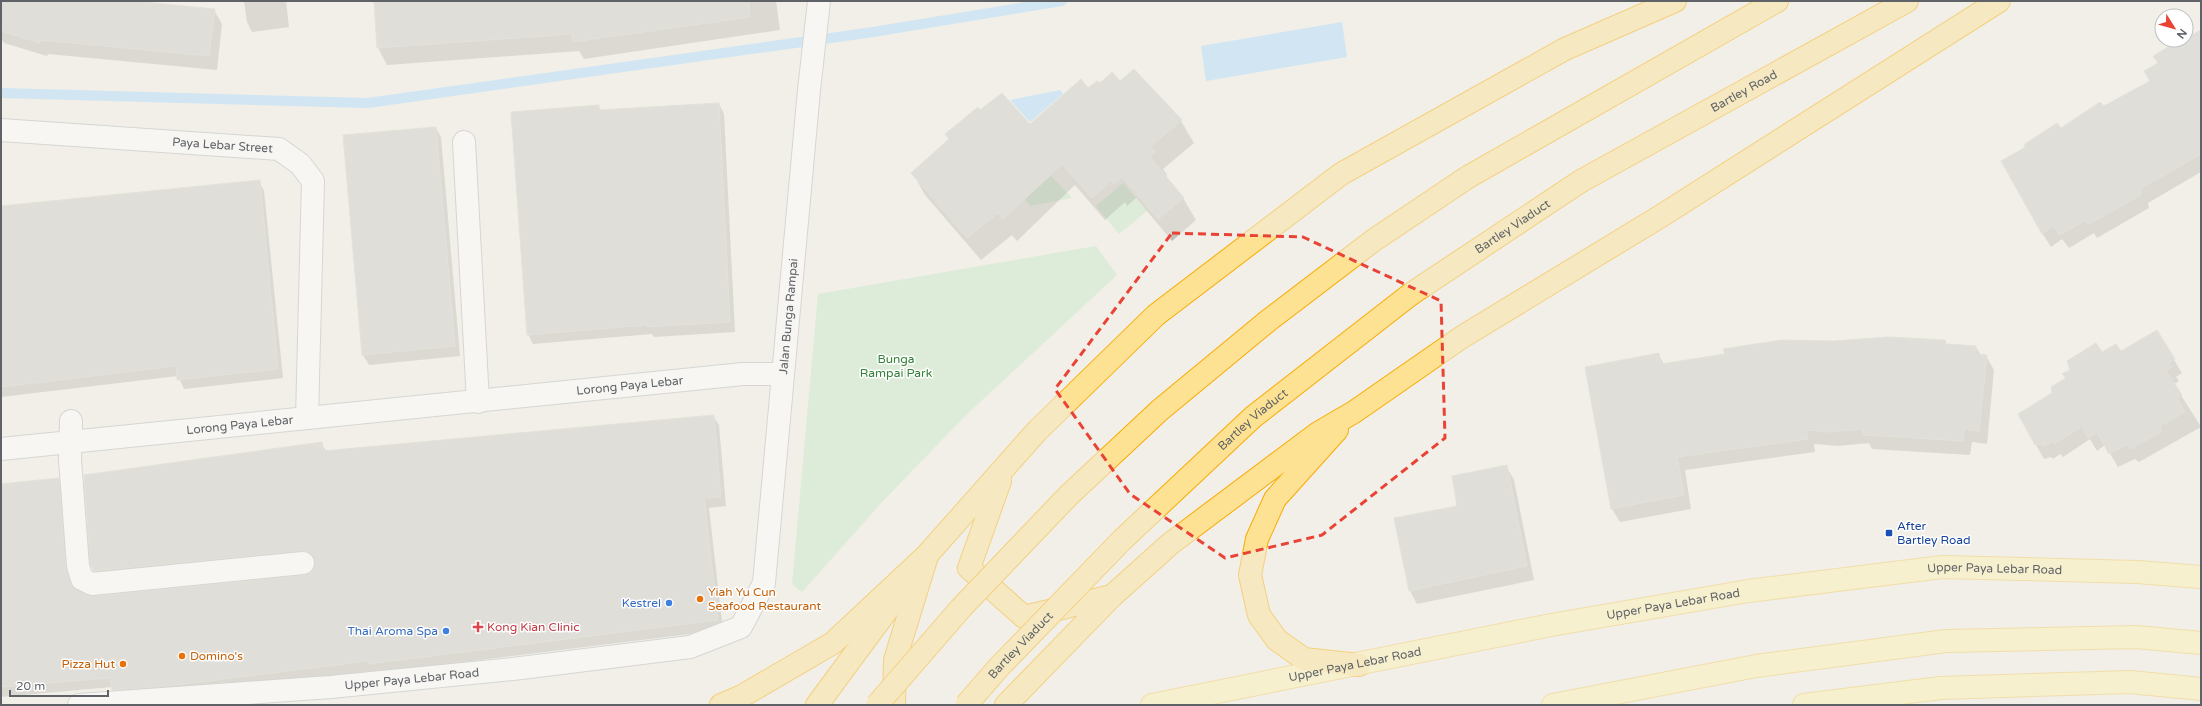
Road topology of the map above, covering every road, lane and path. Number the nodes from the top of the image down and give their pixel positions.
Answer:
1 (1675, 1) edge
2 (1777, 1) edge
3 (1907, 1) edge
4 (1999, 1) edge
5 (818, 7) edge
6 (1, 130) edge
7 (464, 142) dead end
8 (1581, 181) joint
9 (783, 374) junction
10 (478, 402) junction
11 (1354, 412) junction
12 (307, 418) junction
13 (70, 432) junction
14 (1, 449) edge
15 (1003, 472) junction
16 (927, 555) junction
17 (303, 562) dead end
18 (2201, 577) edge
19 (1112, 596) junction
20 (741, 627) joint
21 (2201, 643) edge
22 (1359, 665) junction
23 (2201, 689) edge
24 (79, 705) edge
25 (721, 705) edge
26 (817, 705) edge
27 (877, 705) edge
28 (894, 705) edge
29 (966, 705) edge
30 (1006, 705) edge
31 (1152, 705) edge
32 (1554, 705) edge
33 (1804, 705) edge

1 - 15 highway
2 - 27 highway, bridge
3 - 8 highway, Bartley Road
4 - 11 highway
5 - 9 street, Jalan Bunga Rampai
6 - 12 street, Paya Lebar Street
7 - 10 street
8 - 29 highway, Bartley Viaduct, bridge
9 - 10 street, Lorong Paya Lebar
9 - 20 street, Jalan Bunga Rampai
10 - 12 street, Lorong Paya Lebar
11 - 19 highway
11 - 22 highway
12 - 13 street, Lorong Paya Lebar
13 - 14 street, Lorong Paya Lebar
13 - 17 street
15 - 16 highway
15 - 19 highway
16 - 25 highway
16 - 26 highway
16 - 28 highway
18 - 22 main road, Upper Paya Lebar Road
19 - 30 highway
20 - 24 street, Upper Paya Lebar Road
21 - 32 main road
22 - 31 main road, Upper Paya Lebar Road
23 - 33 main road

